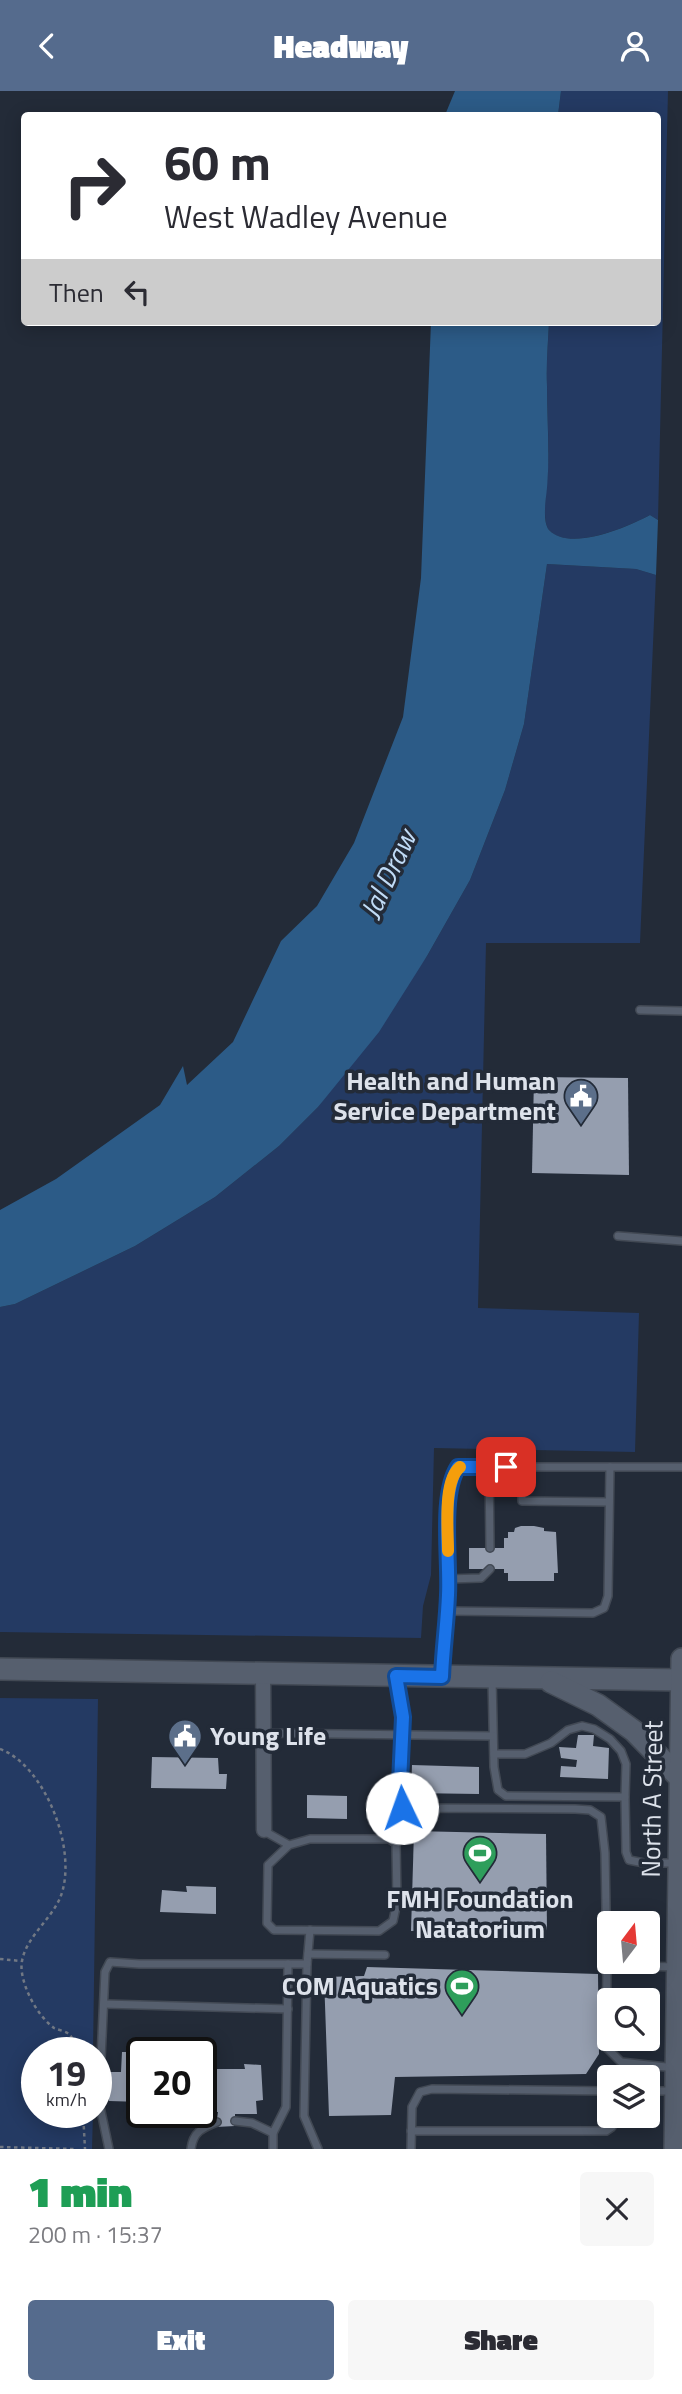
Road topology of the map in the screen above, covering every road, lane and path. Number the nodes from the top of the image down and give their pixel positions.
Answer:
1 (640, 1010) dead end
2 (682, 1011) edge
3 (618, 1236) dead end
4 (682, 1241) edge
5 (489, 1467) junction
6 (522, 1467) junction
7 (610, 1467) junction
8 (682, 1467) edge
9 (609, 1502) junction
10 (490, 1548) dead end
11 (490, 1569) dead end
12 (448, 1579) junction
13 (447, 1611) junction
14 (682, 1659) edge
15 (0, 1669) edge
16 (263, 1674) junction
17 (396, 1676) junction
18 (442, 1677) junction
19 (492, 1677) junction
20 (543, 1678) junction
21 (682, 1680) edge
22 (263, 1733) junction
23 (402, 1736) junction
24 (493, 1736) junction
25 (0, 1749) edge
26 (494, 1754) junction
27 (681, 1776) edge
28 (625, 1797) junction
29 (402, 1808) junction
30 (264, 1830) joint
31 (392, 1841) junction
32 (289, 1845) junction
33 (680, 1875) edge
34 (606, 1911) edge
35 (680, 1916) edge
36 (310, 1930) junction
37 (308, 1954) junction
38 (385, 1955) dead end
39 (0, 1959) edge
40 (22, 1961) junction
41 (288, 1964) junction
42 (307, 1964) junction
43 (660, 1967) edge
44 (677, 1968) junction
45 (607, 1974) edge
46 (104, 2004) junction
47 (288, 2009) junction
48 (71, 2037) edge
49 (679, 2039) edge
50 (676, 2068) junction
51 (597, 2091) edge
52 (660, 2091) edge
53 (676, 2091) junction
54 (235, 2120) dead end
55 (84, 2128) edge
56 (203, 2128) edge
57 (610, 2128) edge
58 (411, 2131) junction
59 (273, 2133) junction
60 (0, 2147) edge
61 (22, 2148) edge
62 (74, 2148) edge
63 (17, 2149) edge
64 (79, 2149) edge
65 (85, 2149) edge
66 (109, 2149) edge
67 (191, 2149) edge
68 (273, 2149) edge
69 (317, 2149) edge
70 (411, 2149) edge
71 (675, 2149) edge

1 - 2 lane
3 - 4 lane
5 - 6 lane
5 - 10 lane
5 - 12 lane
6 - 7 lane
6 - 9 lane
7 - 8 lane
7 - 9 lane
9 - 13 lane
11 - 12 lane
12 - 13 lane
13 - 18 lane
14 - 21 main road, North A Street
15 - 16 main road
16 - 17 main road
16 - 22 street
17 - 18 main road
17 - 23 lane
18 - 19 main road
19 - 20 main road
19 - 24 lane
20 - 21 main road
20 - 27 main road
21 - 27 main road, North A Street
22 - 23 lane
22 - 30 street
23 - 24 lane
23 - 29 lane
24 - 26 lane
25 - 40 path
26 - 28 lane
26 - 28 lane
27 - 33 main road, North A Street
28 - 33 lane
29 - 31 lane
29 - 34 lane
30 - 32 lane
31 - 32 lane
31 - 36 lane
32 - 36 lane
33 - 35 main road, North A Street
35 - 44 main road, North A Street
36 - 37 lane
37 - 38 lane
37 - 42 lane
39 - 40 path
40 - 48 path
41 - 42 lane
41 - 46 lane
41 - 47 lane
42 - 69 lane
43 - 44 lane
44 - 49 main road, North A Street
45 - 50 lane
46 - 47 lane
46 - 66 lane
47 - 59 lane
49 - 50 main road, North A Street
50 - 53 main road, North A Street
51 - 58 lane
52 - 53 lane
53 - 71 main road, North A Street
54 - 59 lane
55 - 65 path
56 - 67 lane
57 - 58 lane
58 - 70 lane
59 - 68 lane
60 - 61 path
61 - 62 path
61 - 63 path
62 - 64 path

